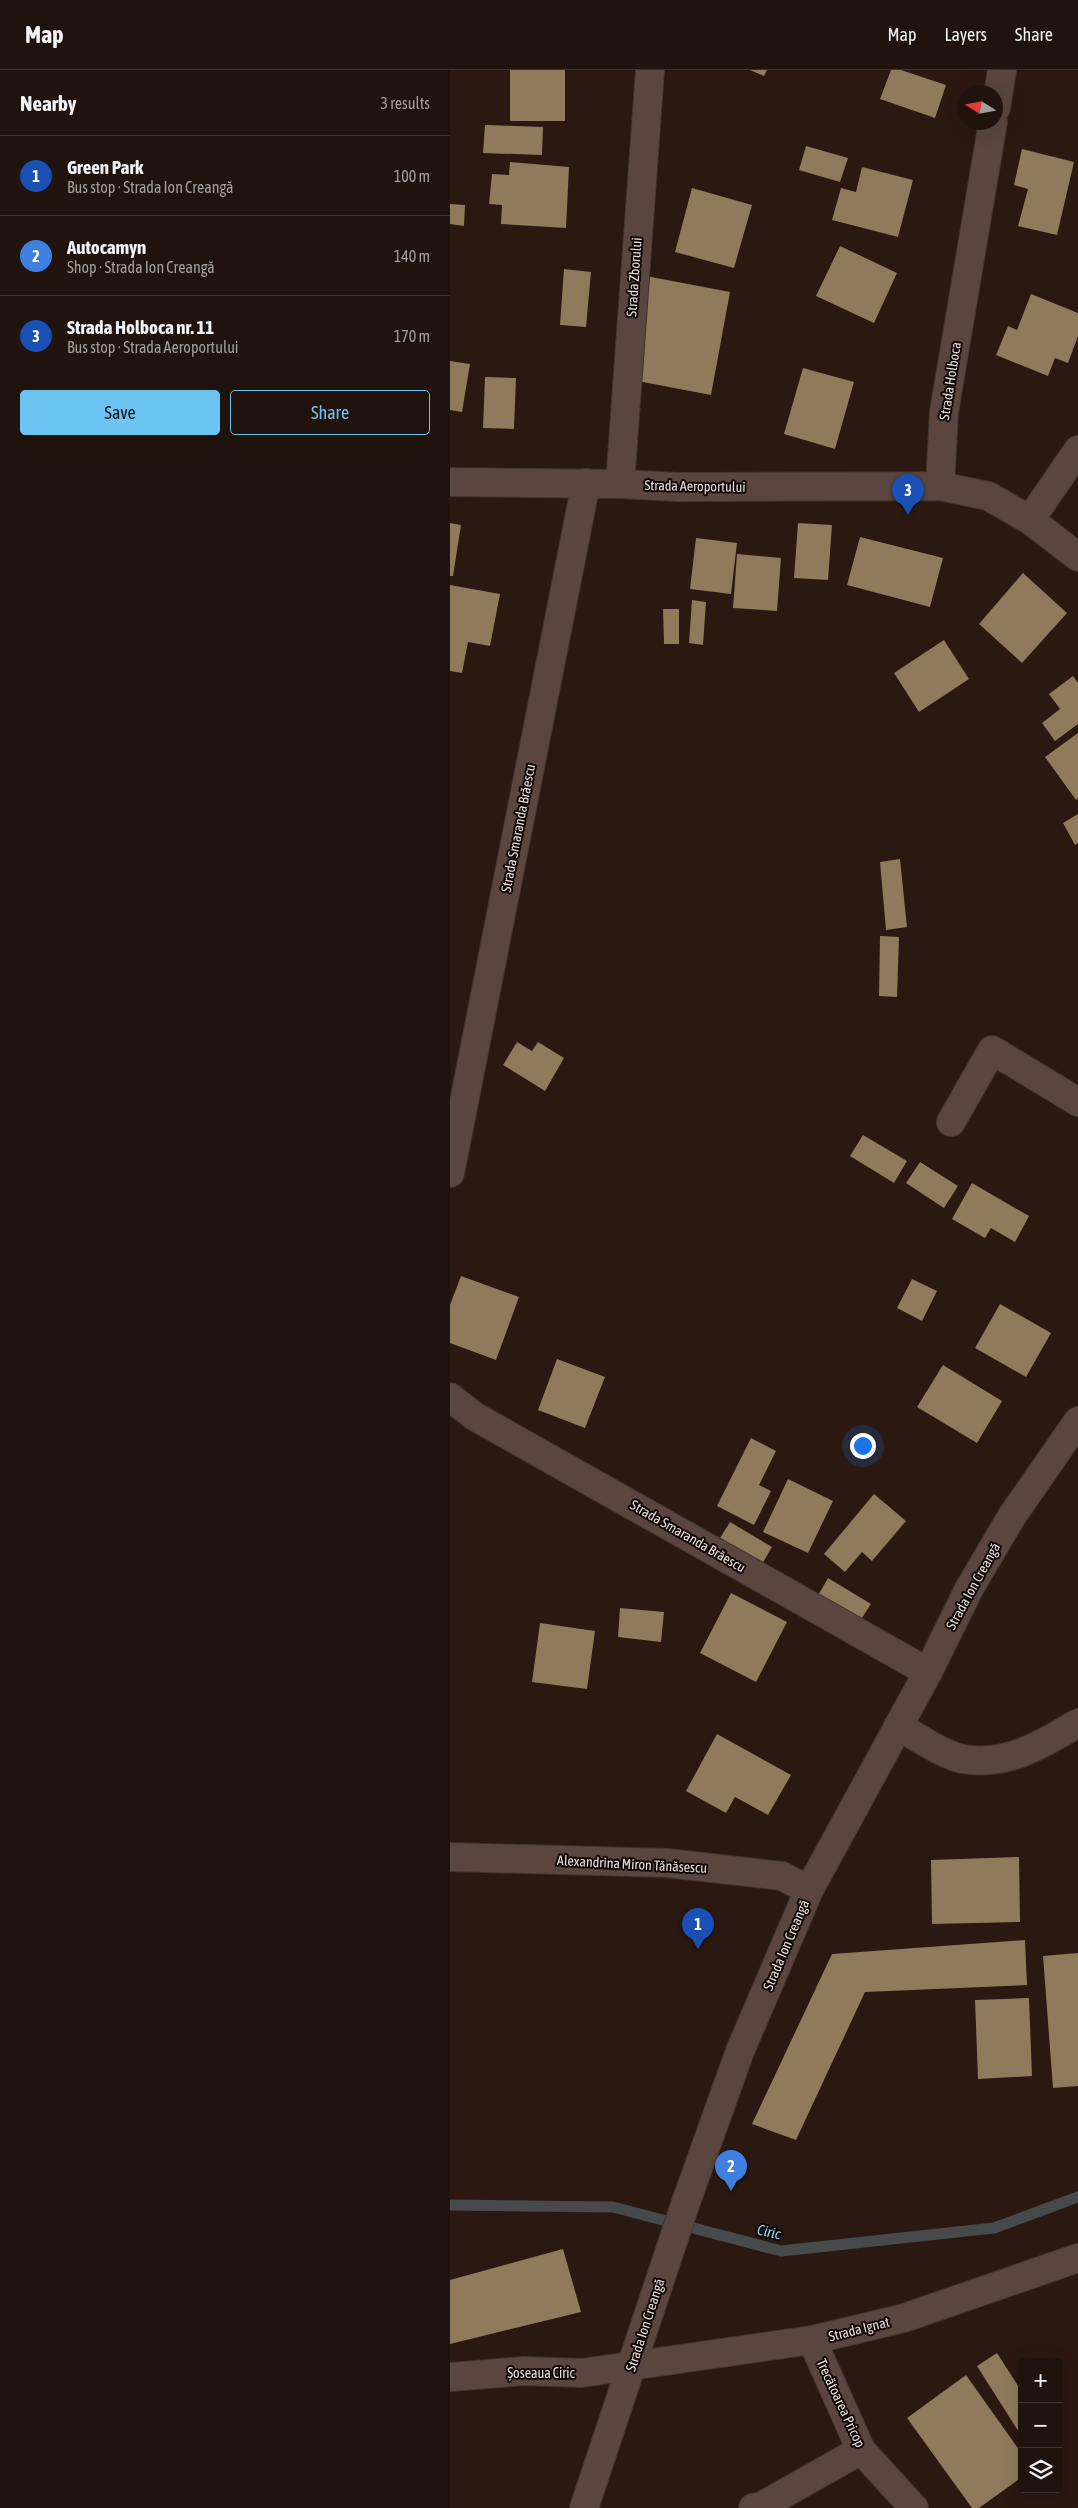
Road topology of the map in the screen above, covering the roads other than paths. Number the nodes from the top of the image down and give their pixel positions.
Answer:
1 (650, 70) edge
2 (1002, 70) edge
3 (1000, 85) edge
4 (992, 130) edge
5 (1078, 450) edge
6 (450, 482) edge
7 (586, 484) junction
8 (620, 484) junction
9 (940, 486) junction
10 (1030, 520) junction
11 (1078, 557) edge
12 (1078, 1102) edge
13 (951, 1122) dead end
14 (450, 1173) edge
15 (450, 1397) edge
16 (1077, 1423) edge
17 (928, 1672) junction
18 (1078, 1723) edge
19 (898, 1726) junction
20 (450, 1857) edge
21 (809, 1890) junction
22 (1078, 2258) edge
23 (812, 2340) junction
24 (631, 2367) junction
25 (450, 2377) edge
26 (861, 2450) junction
27 (584, 2508) edge
28 (753, 2508) edge
29 (914, 2508) edge

1 - 8 street, Strada Zborului
2 - 3 street
4 - 9 street, Strada Holboca
5 - 10 street
6 - 7 street, Strada Aeroportului
7 - 8 street, Strada Aeroportului
7 - 14 street, Strada Smaranda Brăescu
8 - 9 street, Strada Aeroportului
9 - 10 street
10 - 11 street
12 - 13 street
15 - 17 street, Strada Smaranda Brăescu
16 - 17 street, Strada Ion Creangă
17 - 19 street, Strada Ion Creangă
18 - 19 street
19 - 21 street, Strada Ion Creangă
20 - 21 street, Alexandrina Miron Tănăsescu
21 - 24 street, Strada Ion Creangă
22 - 23 street, Strada Ignat
23 - 24 street, Strada Ignat
23 - 26 street, Trecătoarea Pricop
24 - 25 street, Șoseaua Ciric
24 - 27 street, Strada Ion Creangă
26 - 28 street
26 - 29 street, Trecătoarea Pricop

